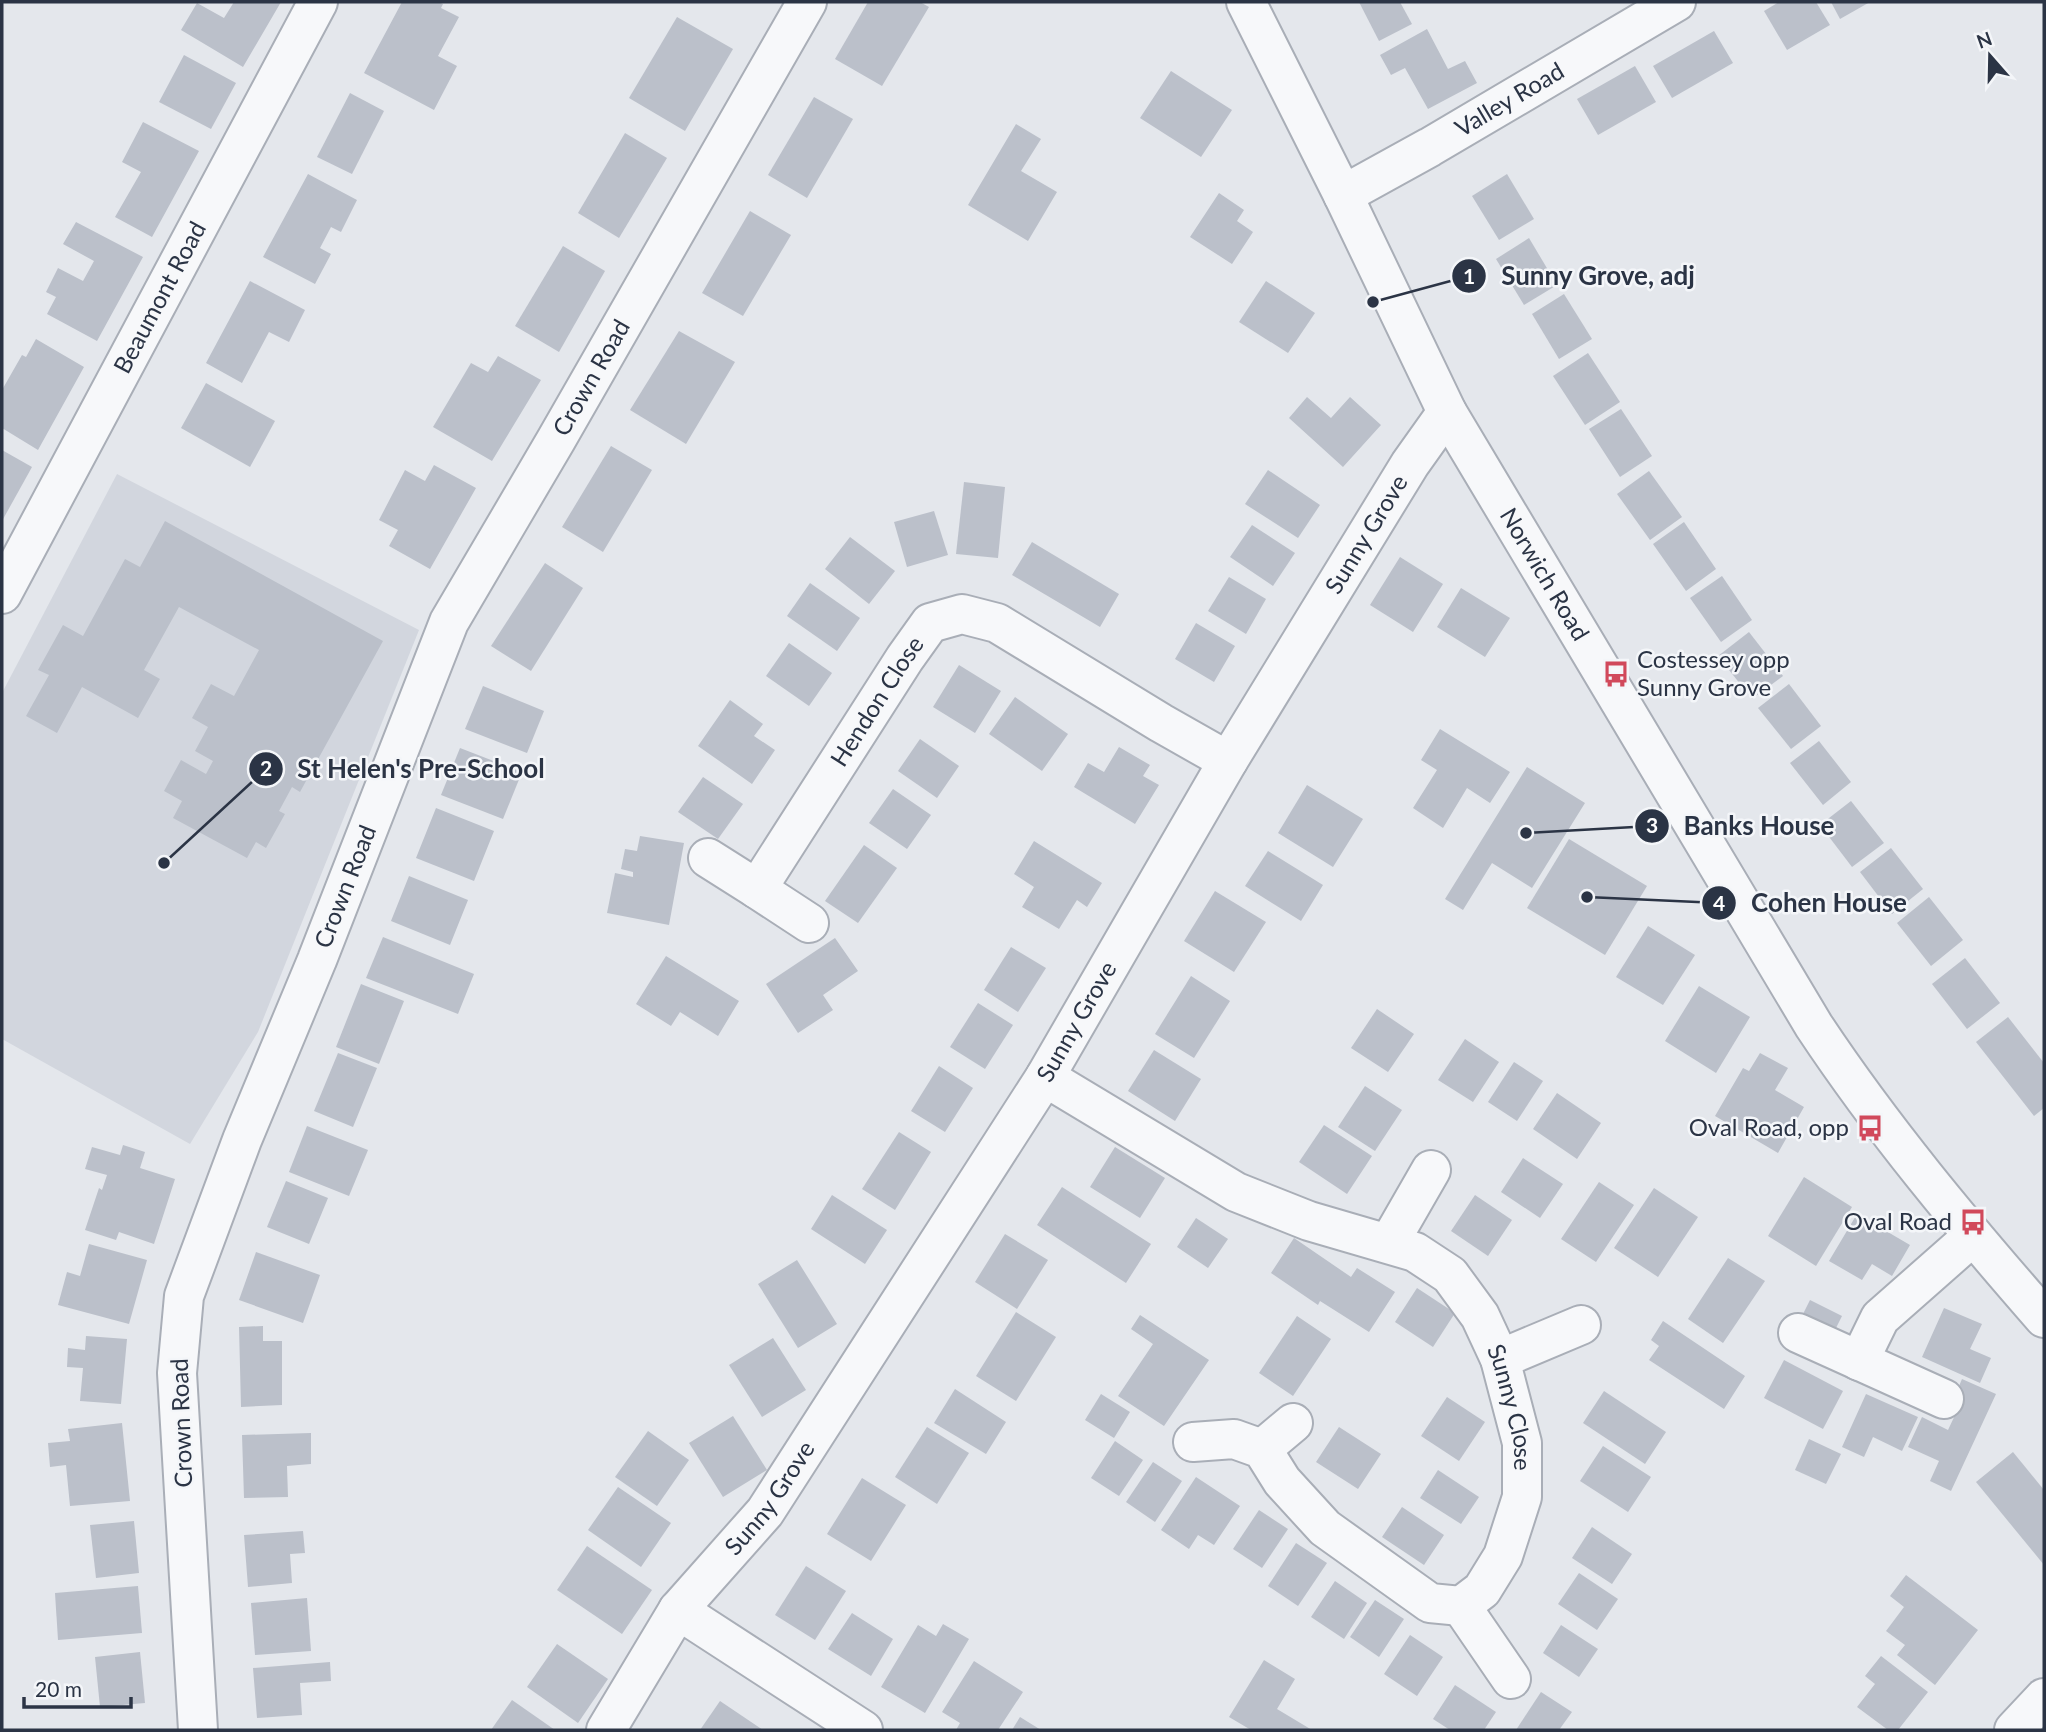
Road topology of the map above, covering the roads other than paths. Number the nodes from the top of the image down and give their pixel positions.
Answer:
1 (318, 2) edge
2 (807, 2) edge
3 (1246, 2) edge
4 (1676, 2) edge
5 (1343, 195) junction
6 (1447, 412) junction
7 (2, 594) edge
8 (1228, 761) junction
9 (708, 858) dead end
10 (757, 889) junction
11 (809, 923) dead end
12 (1045, 1077) junction
13 (1431, 1170) dead end
14 (1973, 1236) junction
15 (1389, 1243) junction
16 (2044, 1318) edge
17 (1581, 1325) dead end
18 (1798, 1333) dead end
19 (1500, 1359) junction
20 (1859, 1361) junction
21 (1944, 1399) dead end
22 (1293, 1423) dead end
23 (1194, 1442) dead end
24 (1262, 1449) junction
25 (1461, 1606) junction
26 (678, 1610) junction
27 (1511, 1679) dead end
28 (2044, 1698) edge
29 (198, 1730) edge
30 (606, 1730) edge
31 (863, 1730) edge
32 (2014, 1730) edge

1 - 7 street, Beaumont Road
2 - 29 street, Crown Road
3 - 5 street, Norwich Road
4 - 5 street, Valley Road
5 - 6 street, Norwich Road
6 - 8 street, Sunny Grove
6 - 14 street, Norwich Road
8 - 10 street, Hendon Close
8 - 12 street, Sunny Grove
9 - 10 street
10 - 11 street
12 - 15 street, Sunny Close
12 - 26 street, Sunny Grove
13 - 15 street
14 - 16 street, Norwich Road
14 - 20 street
15 - 19 street, Sunny Close
17 - 19 street
18 - 20 street
19 - 25 street, Sunny Close
20 - 21 street
22 - 24 street
23 - 24 street
24 - 25 street
25 - 27 street
26 - 30 street, Sunny Grove
26 - 31 street
28 - 32 street

